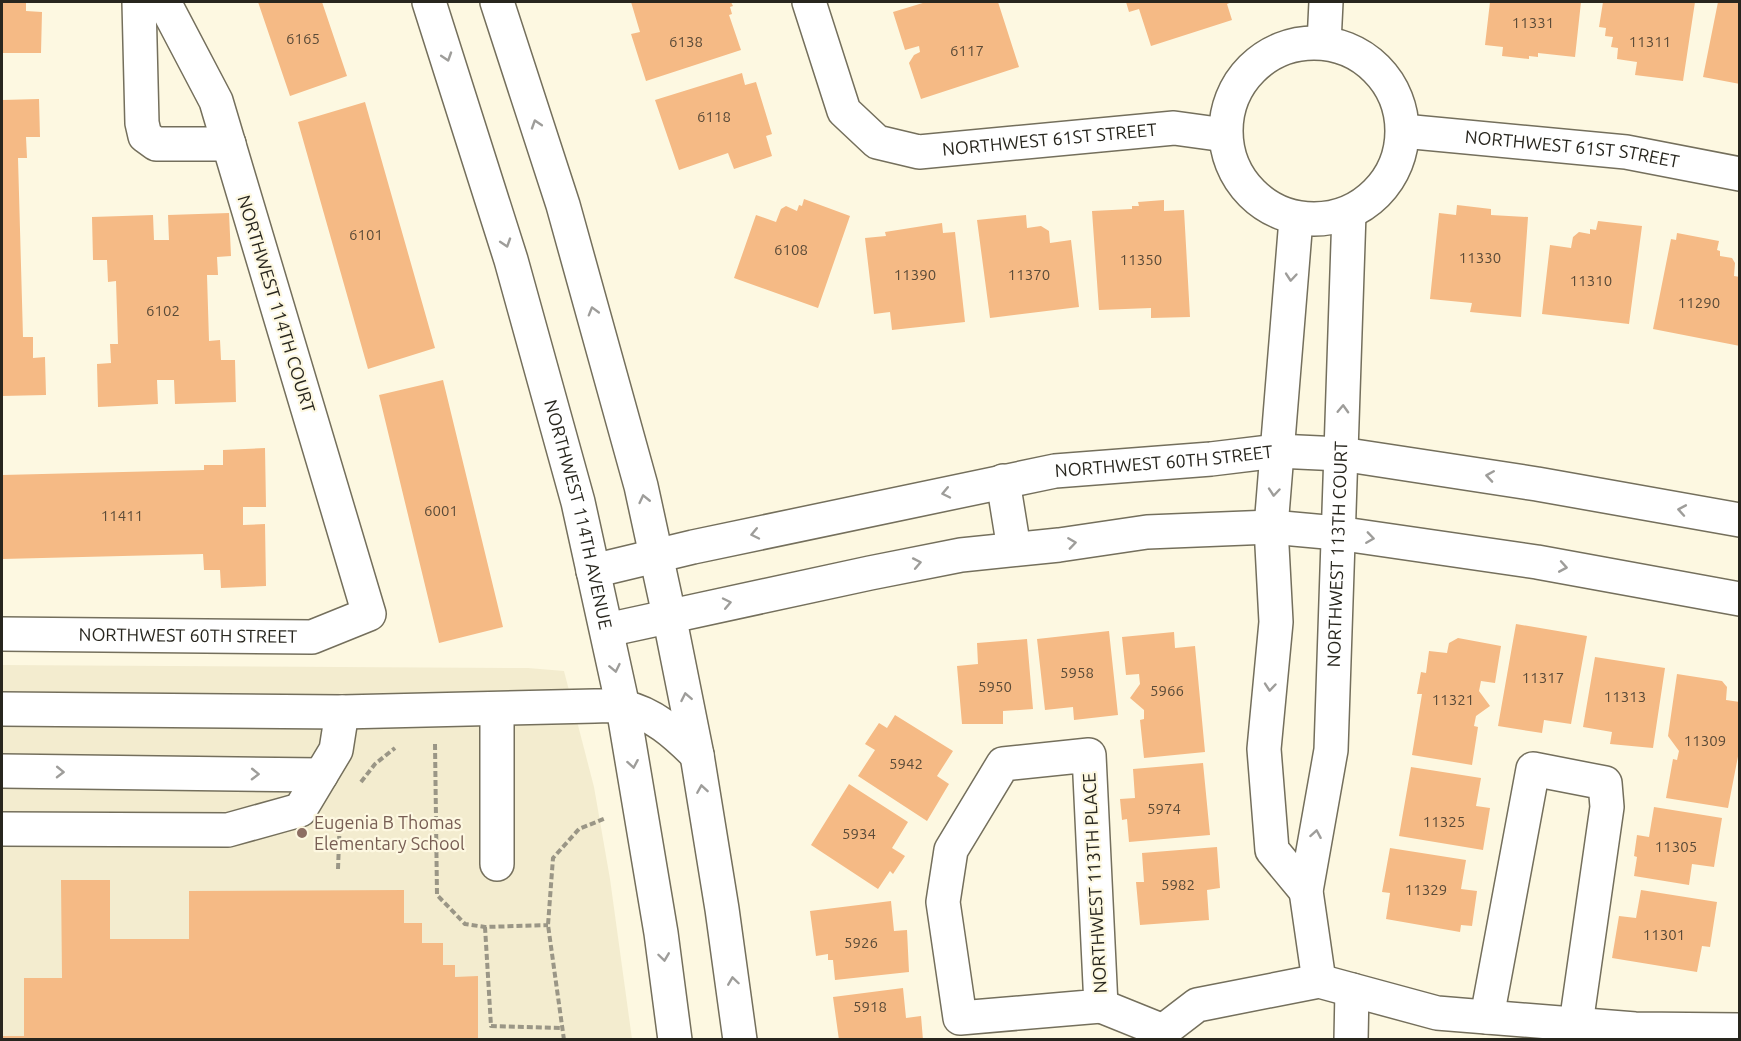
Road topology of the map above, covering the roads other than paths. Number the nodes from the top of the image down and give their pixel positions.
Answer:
1 (139, 2) edge
2 (164, 2) edge
3 (429, 2) edge
4 (496, 2) edge
5 (809, 2) edge
6 (1326, 2) edge
7 (1324, 43) junction
8 (1402, 131) junction
9 (1225, 135) junction
10 (229, 144) junction
11 (1740, 174) edge
12 (1349, 213) junction
13 (1296, 219) junction
14 (1277, 451) junction
15 (1341, 454) junction
16 (1003, 481) junction
17 (1740, 520) edge
18 (1271, 526) junction
19 (1337, 533) junction
20 (1014, 549) junction
21 (657, 556) junction
22 (593, 571) junction
23 (1740, 599) edge
24 (369, 614) joint
25 (669, 615) junction
26 (607, 630) junction
27 (2, 634) edge
28 (623, 707) junction
29 (2, 709) edge
30 (497, 709) junction
31 (342, 712) junction
32 (697, 755) junction
33 (2, 771) edge
34 (321, 775) junction
35 (2, 829) edge
36 (497, 864) dead end
37 (1306, 891) junction
38 (1319, 981) junction
39 (1352, 990) junction
40 (1101, 1006) junction
41 (1487, 1017) junction
42 (1576, 1024) junction
43 (1436, 1026) edge
44 (1722, 1033) edge
45 (1159, 1035) edge
46 (675, 1040) edge
47 (740, 1040) edge
48 (1352, 1040) edge

1 - 10 street
2 - 10 street, NORTHWEST 114TH COURT
3 -> 22 street, NORTHWEST 114TH AVENUE
21 -> 4 street
5 - 9 street, NORTHWEST 61ST STREET
6 - 7 street
7 - 8 street
7 - 9 street
8 - 11 street, NORTHWEST 61ST STREET
8 - 12 street
9 - 13 street
10 - 24 street, NORTHWEST 114TH COURT
12 - 13 street
15 -> 12 street, NORTHWEST 113TH COURT
13 -> 14 street
14 - 15 street, NORTHWEST 60TH STREET
14 - 16 street, NORTHWEST 60TH STREET
14 -> 18 street
17 -> 15 street, NORTHWEST 60TH STREET
15 - 19 street, NORTHWEST 113TH COURT
16 - 20 street
16 -> 21 street, NORTHWEST 60TH STREET
18 - 19 street
20 -> 18 street
18 -> 37 street
19 -> 23 street
37 -> 19 street, NORTHWEST 113TH COURT
25 -> 20 street
21 - 22 street, NORTHWEST 60TH STREET
21 - 25 street
22 - 26 street, NORTHWEST 114TH AVENUE
24 - 27 street, NORTHWEST 60TH STREET
25 - 26 street
32 -> 25 street
26 -> 28 street, NORTHWEST 114TH AVENUE
28 - 30 street
28 - 32 street
28 -> 46 street, NORTHWEST 114TH AVENUE
29 - 31 street
30 - 31 street
30 - 36 street
31 - 34 street
47 -> 32 street
33 -> 34 street
34 - 35 street
37 - 38 street, NORTHWEST 113TH COURT
38 - 39 street
38 - 45 street
39 - 43 street
39 - 48 street
40 - 40 street, NORTHWEST 113TH PLACE
40 - 45 street, NORTHWEST 113TH PLACE
41 - 42 street
41 - 42 street
41 - 43 street
42 - 44 street

